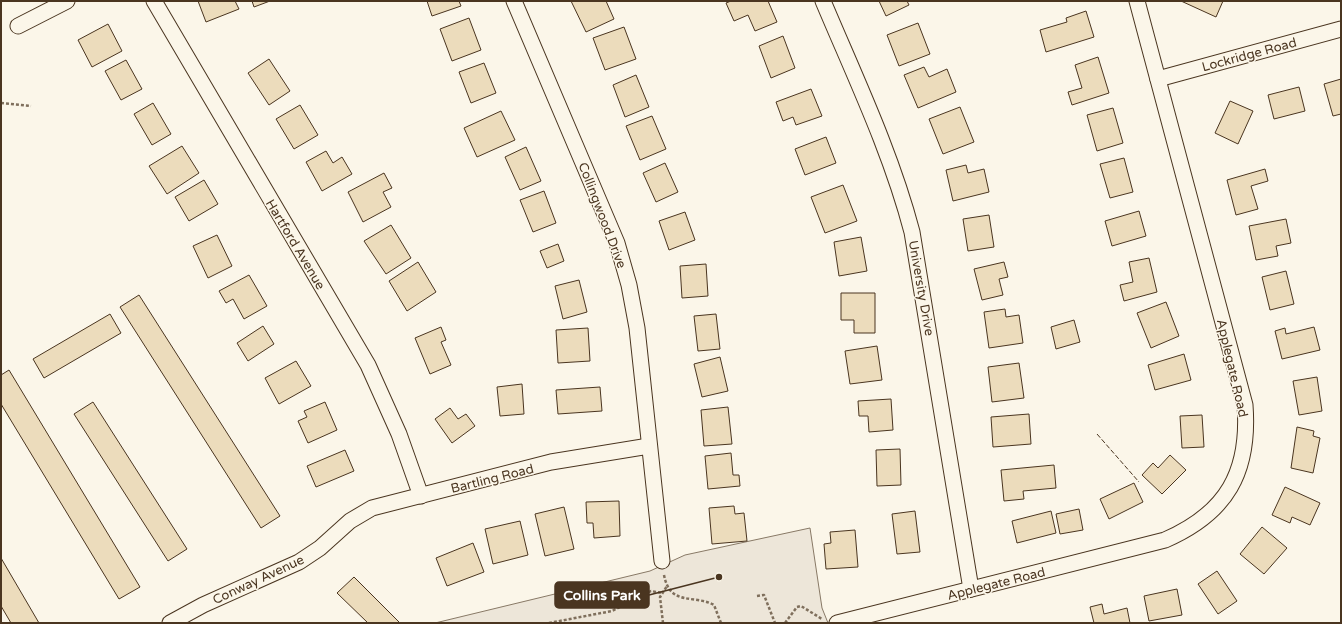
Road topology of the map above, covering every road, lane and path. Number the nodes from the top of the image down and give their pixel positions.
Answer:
1 (67, 1) edge
2 (154, 1) edge
3 (514, 1) edge
4 (822, 1) edge
5 (1137, 1) edge
6 (18, 26) dead end
7 (1341, 29) edge
8 (1158, 79) junction
9 (1, 103) edge
10 (31, 106) dead end
11 (649, 446) junction
12 (421, 496) junction
13 (342, 528) joint
14 (662, 561) joint
15 (667, 586) junction
16 (971, 589) junction
17 (662, 593) junction
18 (757, 596) dead end
19 (170, 623) edge
20 (549, 623) edge
21 (663, 623) edge
22 (721, 623) edge
23 (775, 623) edge
24 (784, 623) edge
25 (824, 623) edge
26 (837, 623) edge

1 - 6 street
2 - 12 street, Hartford Avenue
3 - 11 street, Collingwood Drive
4 - 16 street, University Drive
5 - 8 street, Applegate Road
7 - 8 street, Lockridge Road
8 - 16 street, Applegate Road
9 - 10 path
11 - 12 street, Bartling Road
11 - 14 street, Collingwood Drive
12 - 13 street, Bartling Road
13 - 19 street, Conway Avenue
14 - 15 path
15 - 17 path
15 - 22 path
16 - 26 street, Applegate Road
17 - 20 path
17 - 21 path
18 - 23 path
24 - 25 path

